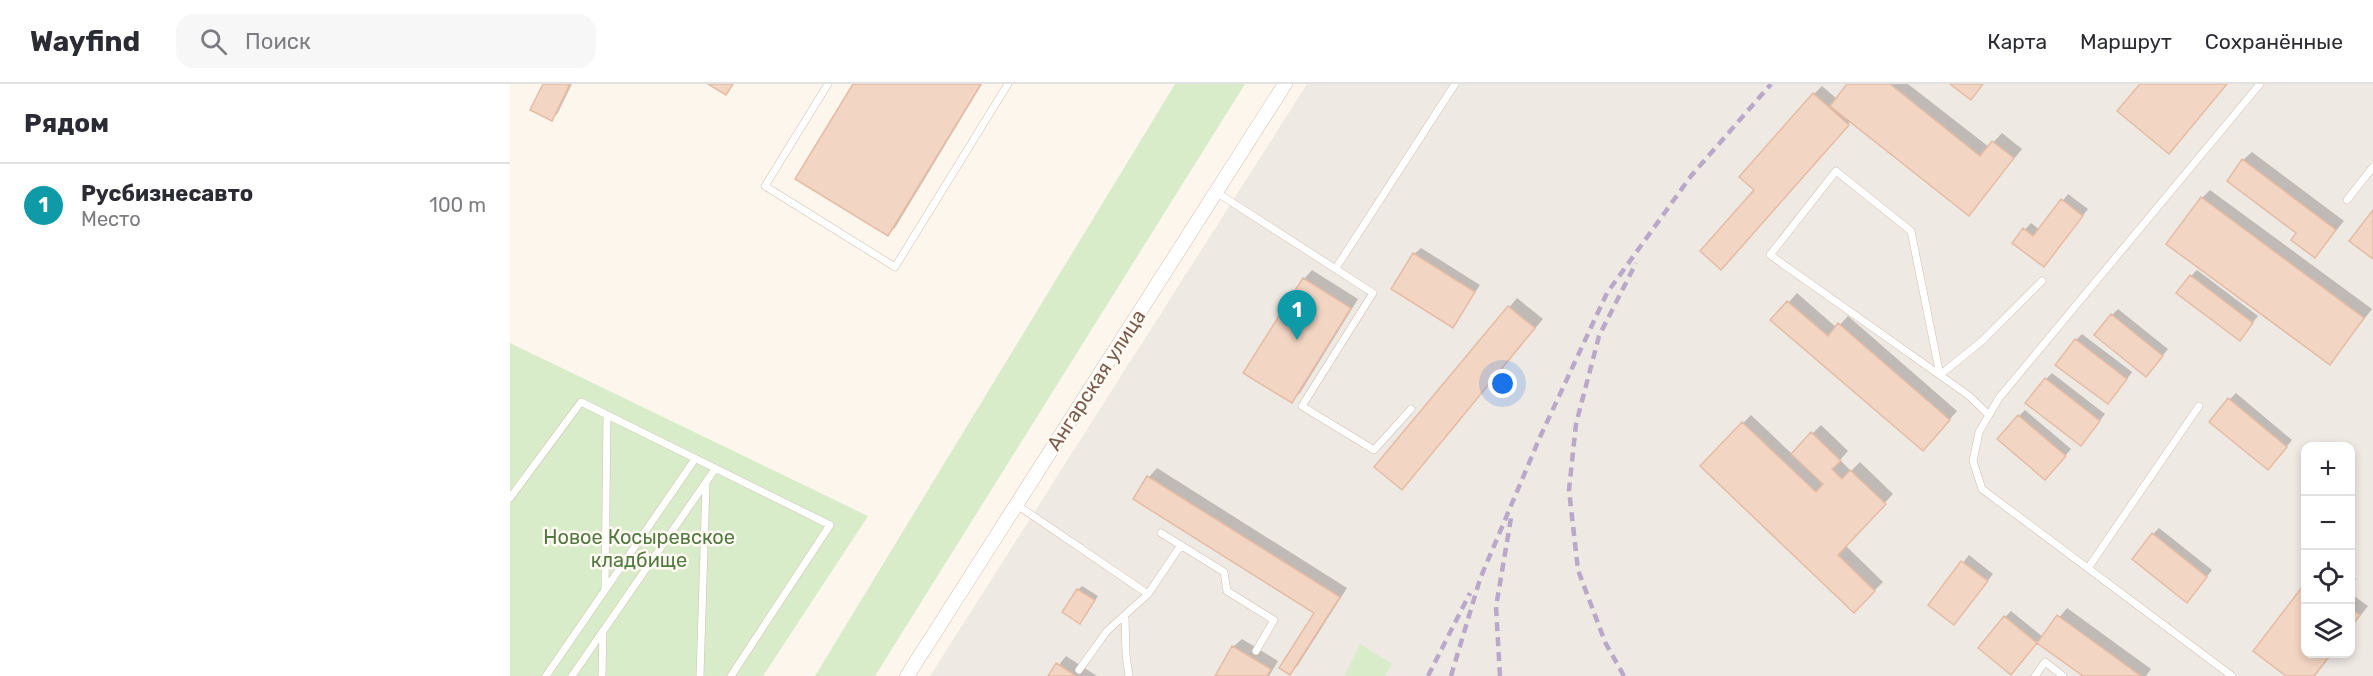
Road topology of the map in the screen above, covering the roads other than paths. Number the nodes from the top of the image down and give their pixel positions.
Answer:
1 (828, 84) edge
2 (1008, 84) edge
3 (1285, 84) edge
4 (1455, 84) edge
5 (2260, 84) edge
6 (2373, 167) edge
7 (1216, 192) junction
8 (2347, 200) dead end
9 (1336, 268) junction
10 (2042, 280) dead end
11 (1940, 375) junction
12 (2199, 406) dead end
13 (1411, 409) dead end
14 (607, 416) junction
15 (1989, 416) junction
16 (695, 459) junction
17 (715, 469) junction
18 (706, 482) junction
19 (510, 498) edge
20 (1017, 505) junction
21 (1161, 533) dead end
22 (1181, 545) junction
23 (2088, 568) junction
24 (605, 590) junction
25 (1148, 594) junction
26 (1125, 615) junction
27 (603, 631) junction
28 (1256, 651) dead end
29 (1079, 670) dead end
30 (546, 676) edge
31 (573, 676) edge
32 (602, 676) edge
33 (700, 676) edge
34 (731, 676) edge
35 (907, 676) edge
36 (1130, 676) edge
37 (2035, 676) edge
38 (2062, 676) edge
39 (2232, 676) edge

1 - 2 lane
3 - 7 street, Ангарская улица
4 - 9 lane
5 - 15 lane
6 - 8 lane
7 - 9 lane
7 - 20 street, Ангарская улица
9 - 13 lane
10 - 11 lane
11 - 11 lane
11 - 15 lane
12 - 23 lane
14 - 16 lane
14 - 19 lane
14 - 24 lane
15 - 23 lane
16 - 17 lane
16 - 24 lane
17 - 18 lane
17 - 34 lane
18 - 27 lane
18 - 33 lane
20 - 25 lane
20 - 35 street, Ангарская улица
21 - 22 lane
22 - 25 lane
22 - 28 lane
23 - 39 lane
24 - 30 lane
25 - 26 lane
26 - 29 lane
26 - 36 lane
27 - 31 lane
27 - 32 lane
37 - 38 lane

